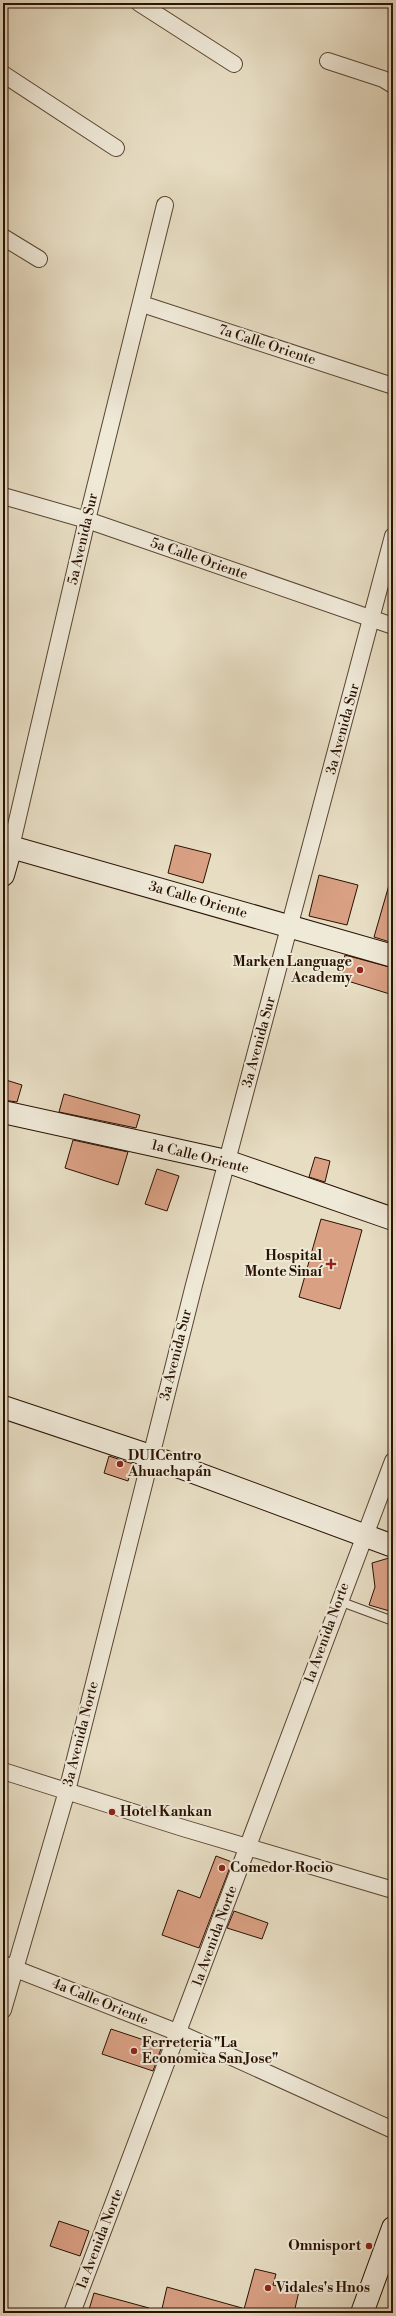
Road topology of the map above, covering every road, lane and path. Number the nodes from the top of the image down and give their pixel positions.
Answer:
1 (139, 3) edge
2 (328, 62) dead end
3 (234, 64) dead end
4 (3, 74) edge
5 (393, 85) edge
6 (116, 148) dead end
7 (165, 205) dead end
8 (3, 237) edge
9 (39, 259) dead end
10 (142, 304) junction
11 (393, 386) edge
12 (3, 496) edge
13 (87, 520) junction
14 (393, 536) edge
15 (372, 619) junction
16 (393, 626) edge
17 (7, 846) edge
18 (3, 874) edge
19 (291, 926) junction
20 (393, 956) edge
21 (3, 1112) edge
22 (226, 1161) junction
23 (393, 1219) edge
24 (3, 1407) edge
25 (150, 1456) junction
26 (393, 1461) edge
27 (363, 1536) junction
28 (393, 1546) edge
29 (339, 1601) junction
30 (393, 1621) edge
31 (3, 1771) edge
32 (67, 1791) junction
33 (248, 1846) junction
34 (393, 1890) edge
35 (9, 1966) edge
36 (3, 2010) edge
37 (179, 2033) junction
38 (393, 2130) edge
39 (393, 2228) edge
40 (72, 2313) edge
41 (362, 2313) edge

1 - 3 street
2 - 5 street
4 - 6 street
7 - 10 street, 5a Avenida Sur
8 - 9 street
10 - 11 street, 7a Calle Oriente
10 - 13 street, 5a Avenida Sur
12 - 13 street, 5a Calle Oriente
13 - 15 street, 5a Calle Oriente
13 - 17 street, 5a Avenida Sur
14 - 15 street, 3a Avenida Sur
15 - 16 street, 5a Calle Oriente
15 - 19 street, 3a Avenida Sur
17 - 18 main road, 5a Avenida Sur
17 - 19 main road, 3a Calle Oriente
19 - 20 main road, 3a Calle Oriente
19 - 22 street, 3a Avenida Sur
21 - 22 main road, 1a Calle Oriente
22 - 23 main road, 1a Calle Oriente
22 - 25 street, 3a Avenida Sur
24 - 25 main road
25 - 27 main road
25 - 32 street, 3a Avenida Norte
26 - 27 street, 1a Avenida Norte
27 - 28 main road
27 - 29 street, 1a Avenida Norte
29 - 30 lane
29 - 33 street, 1a Avenida Norte
31 - 32 street
32 - 33 street
32 - 35 street, 3a Avenida Norte
33 - 34 street
33 - 37 street, 1a Avenida Norte
35 - 36 street, 3a Avenida Norte
35 - 37 street, 4a Calle Oriente
37 - 38 street, 4a Calle Oriente
37 - 40 street, 1a Avenida Norte
39 - 41 main road

